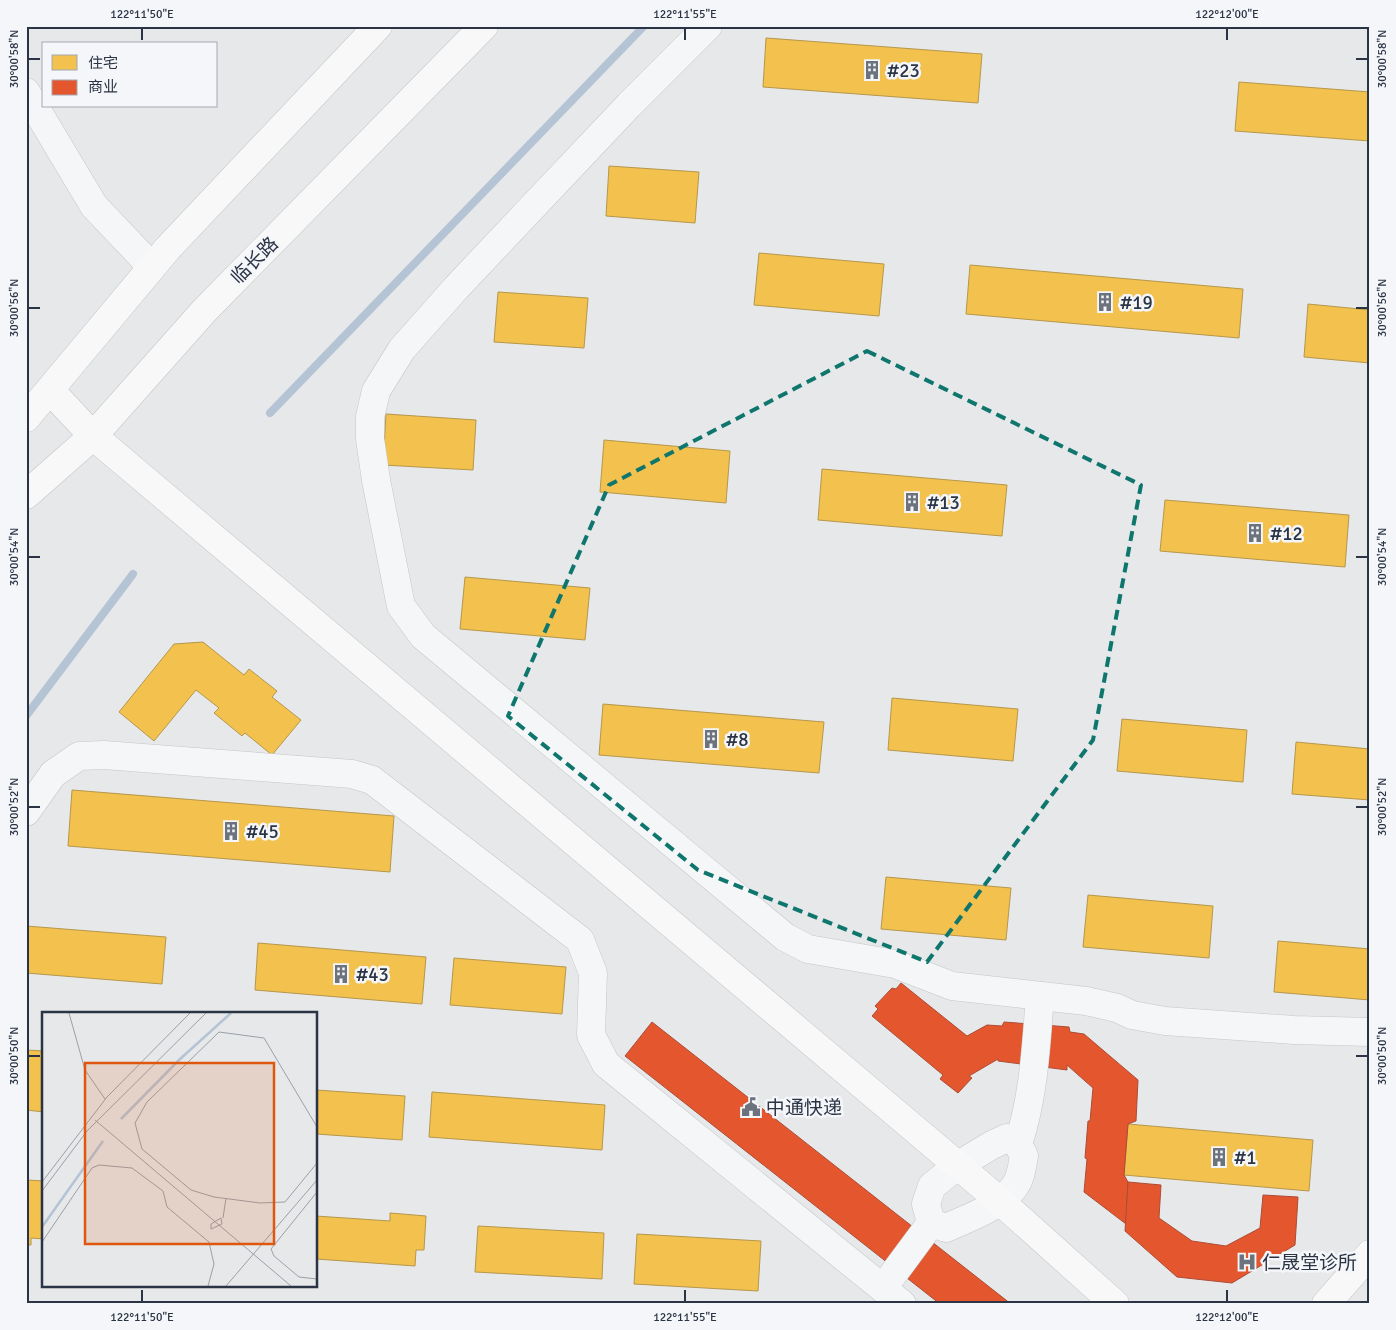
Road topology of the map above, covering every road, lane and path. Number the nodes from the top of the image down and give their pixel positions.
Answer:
1 (378, 26) edge
2 (484, 26) edge
3 (708, 26) edge
4 (26, 92) edge
5 (152, 267) junction
6 (50, 390) junction
7 (26, 418) edge
8 (93, 436) junction
9 (26, 495) edge
10 (26, 812) edge
11 (1040, 996) junction
12 (1370, 1032) edge
13 (1018, 1144) junction
14 (957, 1166) junction
15 (1000, 1202) junction
16 (931, 1223) junction
17 (1370, 1254) edge
18 (892, 1296) edge
19 (1116, 1304) edge
20 (1326, 1304) edge

1 - 5 street
2 - 8 street, 临长路
3 - 11 street
4 - 5 street
5 - 6 street
6 - 7 street
6 - 8 street
8 - 9 street, 临长路
8 - 14 street
10 - 18 street
11 - 12 street
11 - 13 street
13 - 14 street
13 - 15 street
14 - 15 street
14 - 16 street
15 - 16 street
15 - 19 street
16 - 18 street
17 - 20 street

